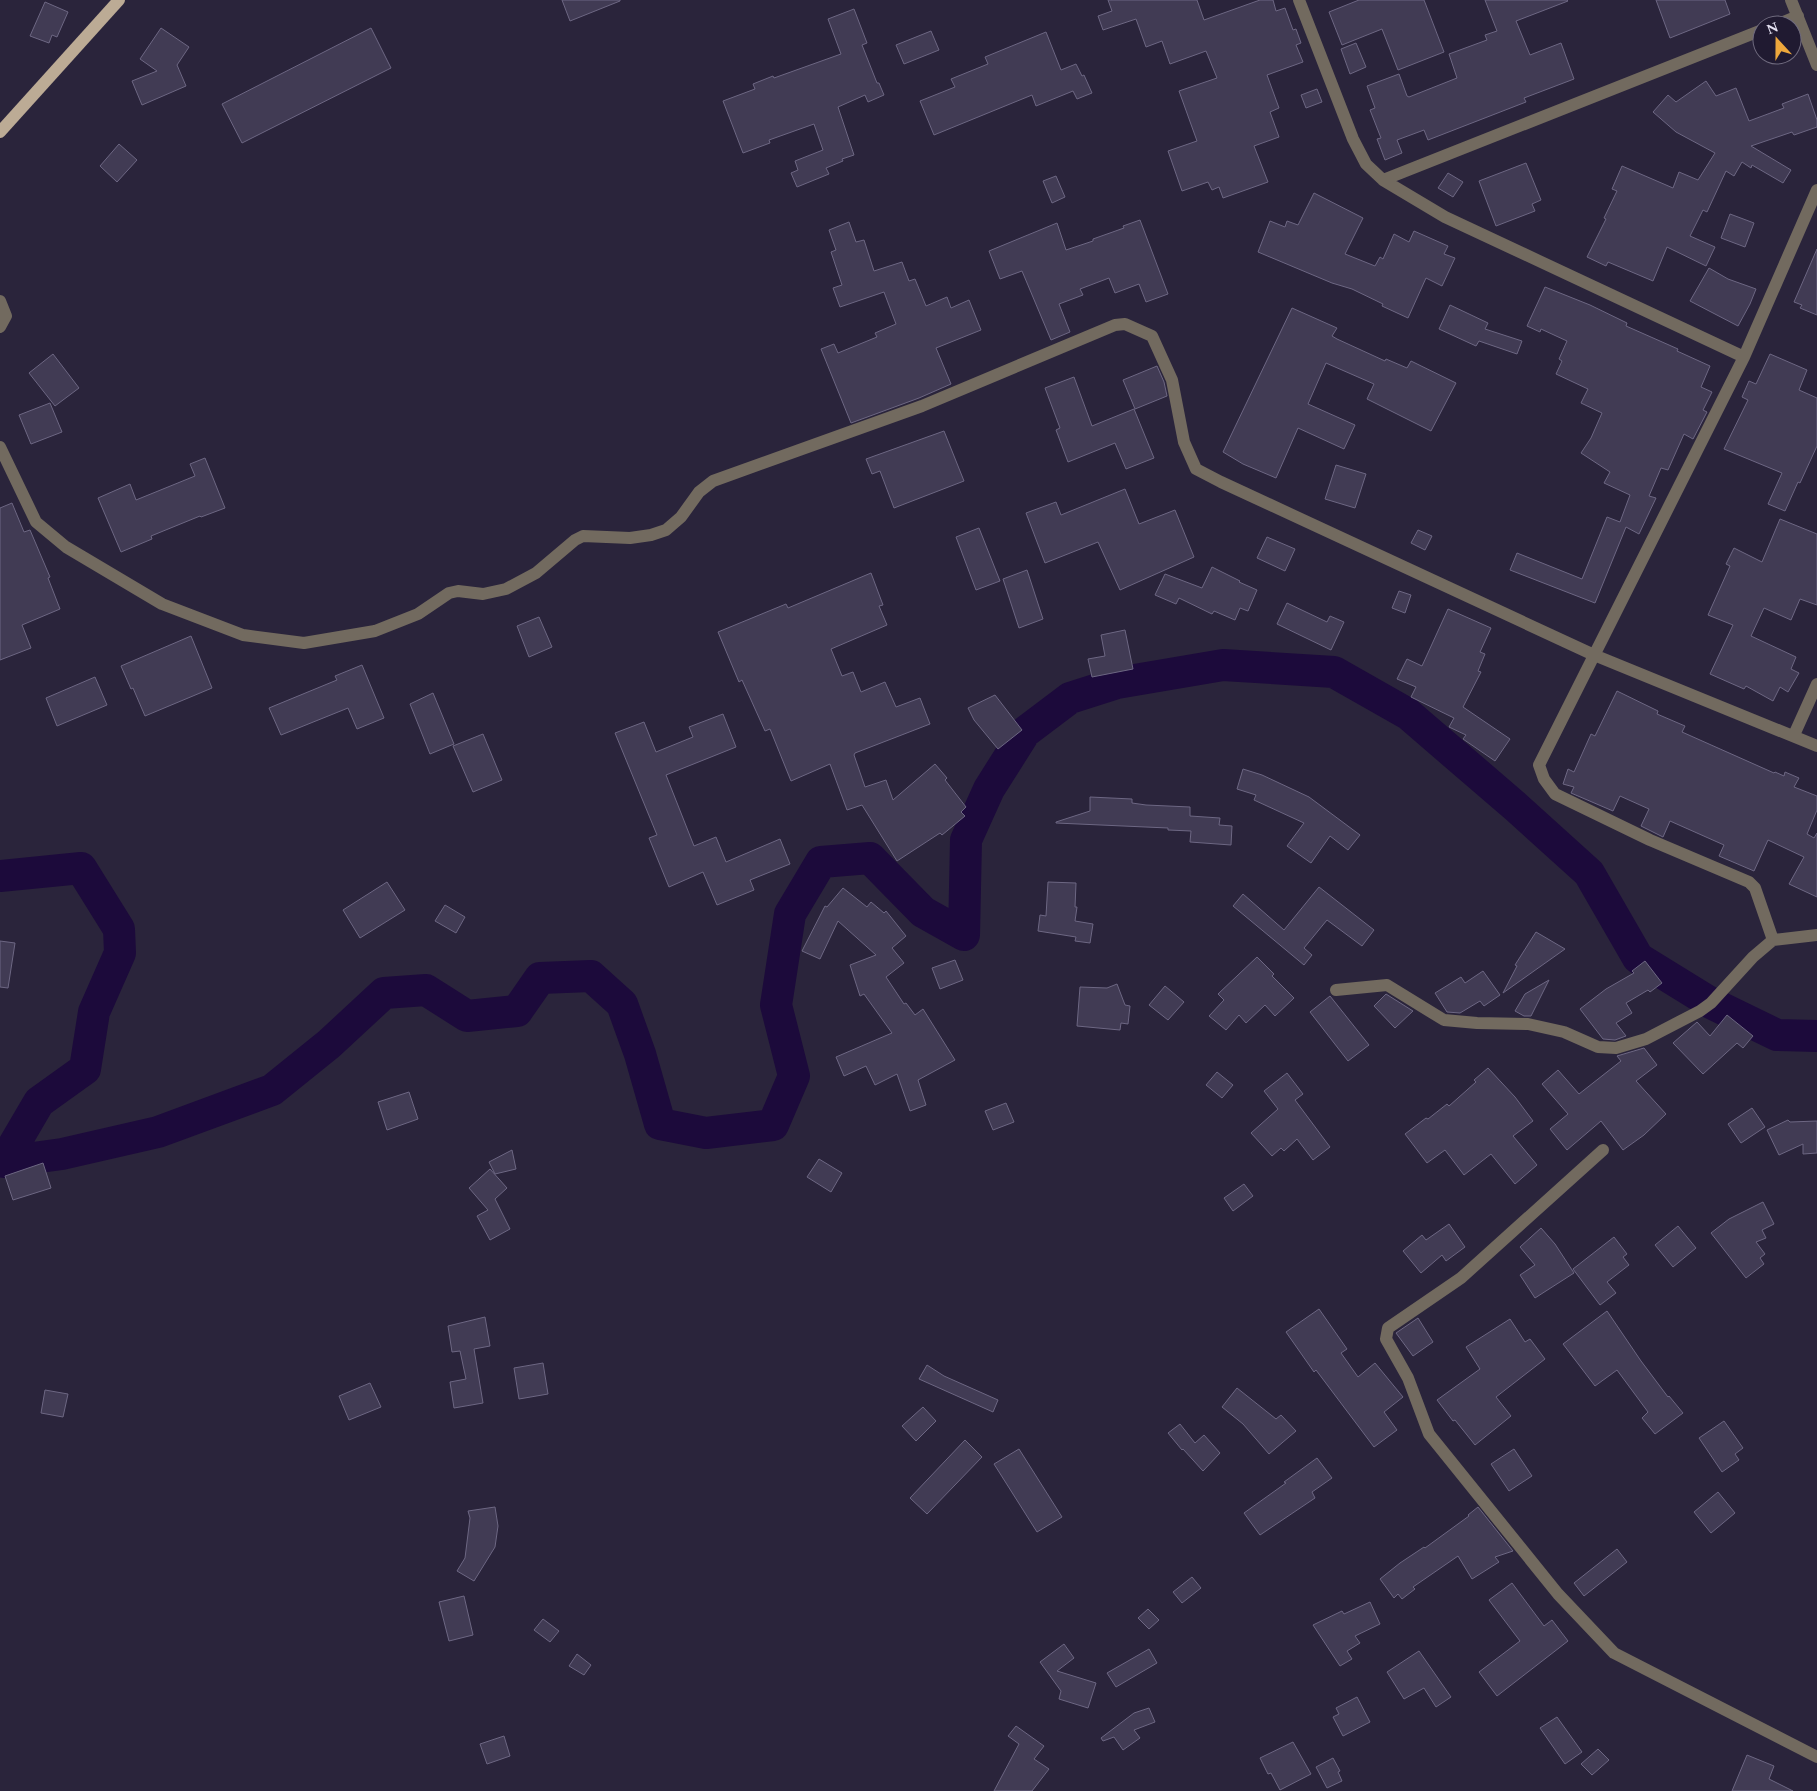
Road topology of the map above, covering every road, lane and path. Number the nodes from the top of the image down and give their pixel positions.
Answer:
1 (119, 0) edge
2 (1299, 0) edge
3 (1792, 0) edge
4 (1798, 15) edge
5 (1802, 27) edge
6 (1752, 34) edge
7 (1817, 66) edge
8 (0, 132) edge
9 (1383, 180) junction
10 (1817, 190) edge
11 (0, 301) edge
12 (0, 327) edge
13 (1744, 357) junction
14 (0, 448) edge
15 (1594, 655) junction
16 (1817, 684) edge
17 (1794, 735) junction
18 (1817, 746) edge
19 (1817, 935) edge
20 (1772, 940) junction
21 (1336, 990) dead end
22 (1603, 1150) dead end
23 (1817, 1756) edge

1 - 8 main road
2 - 9 street
3 - 4 street
5 - 7 street
6 - 9 street
9 - 13 street
10 - 13 street
11 - 12 street
13 - 15 street
14 - 15 street
15 - 17 street
15 - 20 street
16 - 17 street
17 - 18 street
19 - 20 street
20 - 21 street
22 - 23 street

